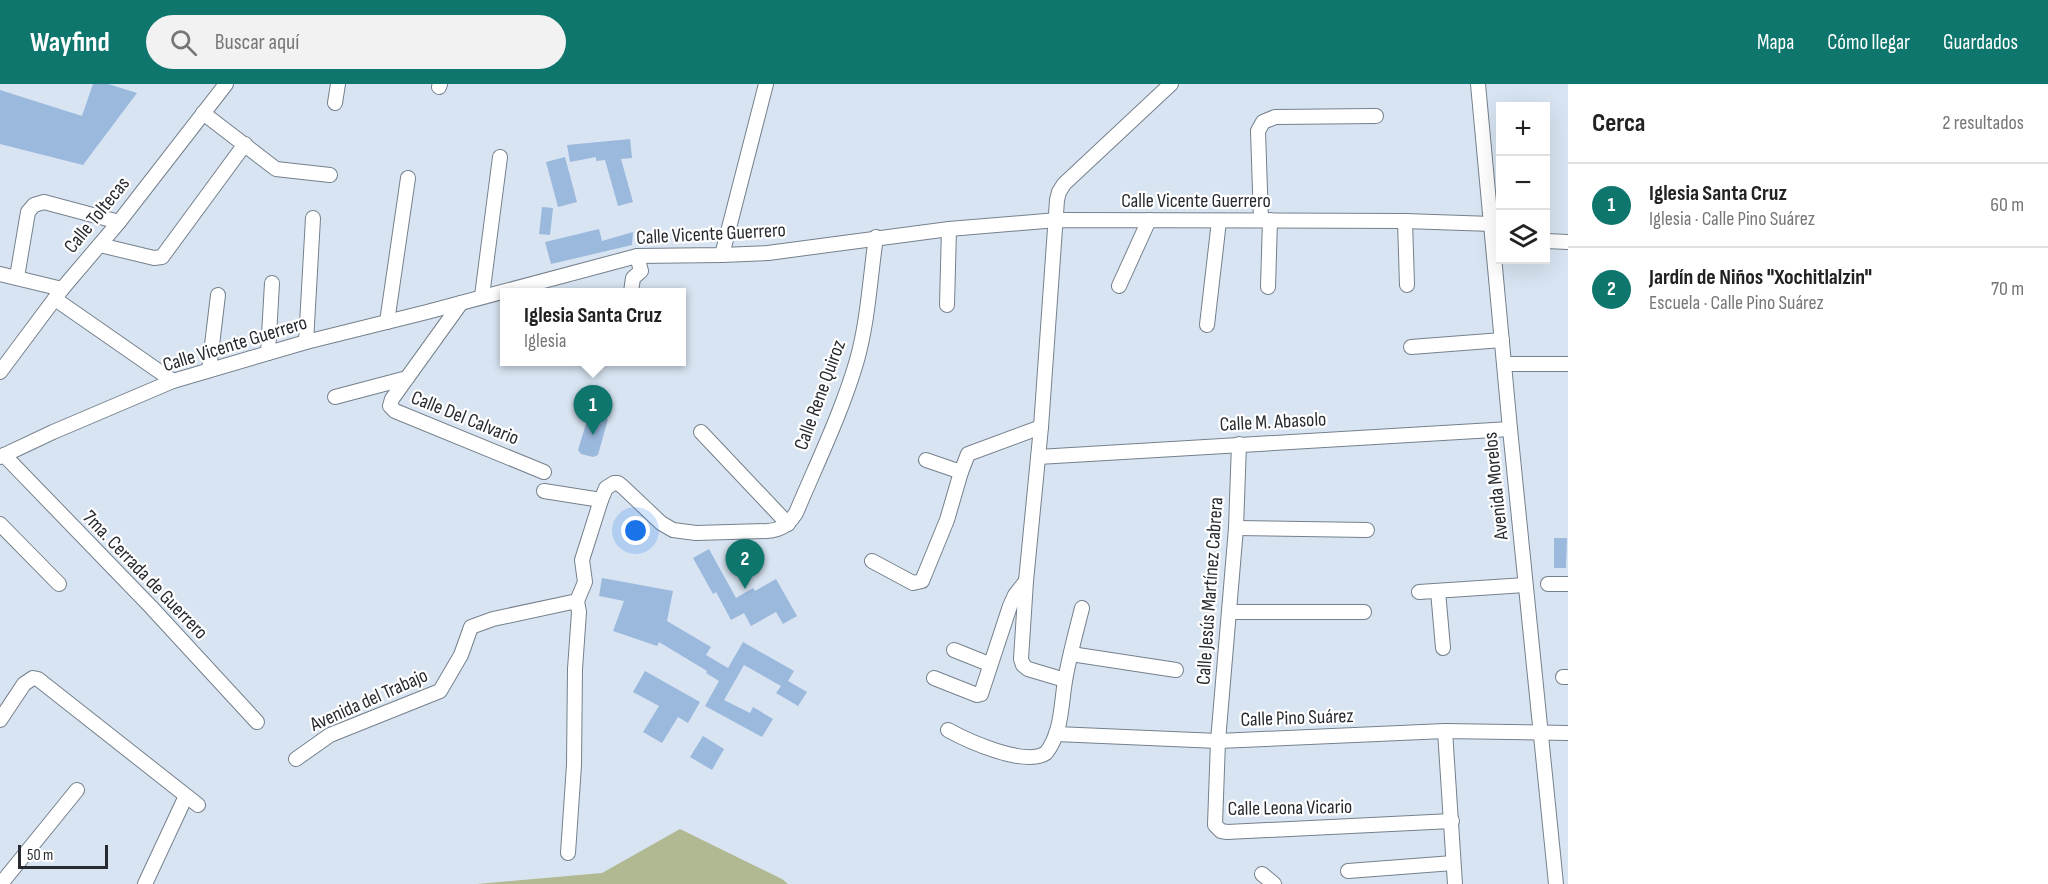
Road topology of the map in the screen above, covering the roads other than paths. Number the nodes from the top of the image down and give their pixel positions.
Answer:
1 (225, 84) edge
2 (338, 84) edge
3 (766, 84) edge
4 (1171, 84) edge
5 (1478, 84) edge
6 (335, 103) dead end
7 (203, 113) junction
8 (1376, 116) dead end
9 (245, 144) junction
10 (500, 157) dead end
11 (330, 175) dead end
12 (408, 178) dead end
13 (313, 218) dead end
14 (1057, 220) junction
15 (1149, 220) junction
16 (1219, 220) junction
17 (1266, 220) junction
18 (1405, 221) junction
19 (119, 222) junction
20 (1492, 224) junction
21 (949, 229) junction
22 (876, 237) junction
23 (1496, 237) edge
24 (1550, 241) edge
25 (1568, 242) edge
26 (100, 245) junction
27 (722, 255) junction
28 (637, 256) junction
29 (1498, 264) edge
30 (0, 274) edge
31 (17, 277) junction
32 (272, 283) dead end
33 (1407, 285) dead end
34 (1119, 286) dead end
35 (1268, 287) dead end
36 (513, 288) edge
37 (632, 288) edge
38 (500, 291) edge
39 (58, 294) junction
40 (218, 295) dead end
41 (482, 296) junction
42 (461, 303) junction
43 (947, 305) dead end
44 (387, 322) junction
45 (1207, 325) dead end
46 (1502, 340) junction
47 (306, 342) junction
48 (1411, 347) dead end
49 (268, 353) junction
50 (1504, 364) junction
51 (1568, 364) edge
52 (210, 370) junction
53 (0, 372) edge
54 (407, 378) junction
55 (173, 381) junction
56 (335, 397) dead end
57 (1041, 427) junction
58 (1510, 429) junction
59 (701, 432) dead end
60 (1239, 444) junction
61 (2, 456) edge
62 (1038, 457) junction
63 (927, 460) dead end
64 (544, 471) dead end
65 (961, 472) junction
66 (544, 492) dead end
67 (601, 500) junction
68 (0, 524) edge
69 (788, 524) junction
70 (1236, 528) junction
71 (1367, 530) dead end
72 (872, 561) dead end
73 (1026, 581) junction
74 (59, 584) dead end
75 (1548, 584) dead end
76 (1568, 584) edge
77 (1525, 585) junction
78 (1438, 591) junction
79 (1419, 592) dead end
80 (577, 601) junction
81 (1082, 608) dead end
82 (1230, 612) junction
83 (1364, 612) dead end
84 (1443, 648) dead end
85 (954, 650) dead end
86 (1071, 654) junction
87 (990, 664) junction
88 (1176, 669) dead end
89 (934, 678) dead end
90 (1065, 680) junction
91 (0, 720) edge
92 (257, 723) dead end
93 (948, 730) dead end
94 (1445, 731) junction
95 (1539, 732) junction
96 (1568, 733) edge
97 (1056, 734) junction
98 (1218, 741) junction
99 (296, 759) dead end
100 (76, 790) dead end
101 (186, 796) junction
102 (198, 805) dead end
103 (1452, 821) junction
104 (568, 853) dead end
105 (1454, 863) junction
106 (1348, 871) dead end
107 (1262, 874) dead end
108 (4, 880) edge
109 (145, 884) edge
110 (1274, 884) edge
111 (1455, 884) edge
112 (1556, 884) edge

1 - 7 street, Calle Toltecas
2 - 6 street
3 - 27 street
4 - 14 street
5 - 20 street, Avenida Morelos
7 - 9 street
7 - 19 street, Calle Toltecas
8 - 17 street
9 - 11 street
9 - 26 street
10 - 41 street
12 - 44 street
13 - 47 street
14 - 15 street, Calle Vicente Guerrero
14 - 21 street, Calle Vicente Guerrero
14 - 57 street
15 - 16 street, Calle Vicente Guerrero
15 - 34 street
16 - 17 street, Calle Vicente Guerrero
16 - 45 street
17 - 18 street, Calle Vicente Guerrero
17 - 35 street
18 - 20 street, Calle Vicente Guerrero
18 - 33 street
19 - 26 street, Calle Toltecas
19 - 31 street
20 - 23 street, Avenida Morelos
21 - 22 street, Calle Vicente Guerrero
21 - 43 street
22 - 27 street, Calle Vicente Guerrero
22 - 69 street, Calle Rene Quiroz
24 - 25 street
26 - 39 street, Calle Toltecas
27 - 28 street, Calle Vicente Guerrero
28 - 36 street, Calle Vicente Guerrero
28 - 37 street
29 - 46 street, Avenida Morelos
30 - 31 street
31 - 39 street
32 - 49 street
38 - 41 street, Calle Vicente Guerrero
39 - 53 street, Calle Toltecas
39 - 55 street
40 - 52 street
41 - 42 street, Calle Vicente Guerrero
42 - 44 street, Calle Vicente Guerrero
42 - 54 street, Calle Del Calvario
44 - 47 street, Calle Vicente Guerrero
46 - 48 street
46 - 50 street, Avenida Morelos
47 - 49 street, Calle Vicente Guerrero
49 - 52 street, Calle Vicente Guerrero
50 - 51 street
50 - 58 street, Avenida Morelos
52 - 55 street, Calle Vicente Guerrero
54 - 56 street
54 - 64 street, Calle Del Calvario
55 - 61 street, Calle Vicente Guerrero
57 - 62 street
57 - 65 street
58 - 60 street, Calle M. Abasolo
58 - 77 street, Avenida Morelos
59 - 69 street
60 - 62 street, Calle M. Abasolo
60 - 70 street, Calle Jesús Martínez Cabrera
61 - 92 street, 7ma. Cerrada de Guerrero
62 - 73 street
63 - 65 street
65 - 72 street
66 - 67 street
67 - 69 street
67 - 80 street
68 - 74 street
70 - 71 street
70 - 82 street, Calle Jesús Martínez Cabrera
73 - 87 street
73 - 90 street
75 - 76 street
77 - 78 street
77 - 95 street, Avenida Morelos
78 - 79 street
78 - 84 street
80 - 99 street, Avenida del Trabajo
80 - 104 street
81 - 86 street
82 - 83 street
82 - 98 street, Calle Jesús Martínez Cabrera
85 - 87 street
86 - 88 street
86 - 90 street
87 - 89 street
90 - 97 street
91 - 101 street
93 - 97 street
94 - 95 street, Calle Pino Suárez
94 - 98 street, Calle Pino Suárez
94 - 103 street
95 - 96 street, Calle Pino Suárez
95 - 112 street, Avenida Morelos
97 - 98 street, Calle Pino Suárez
98 - 103 street, Calle Leona Vicario
100 - 108 street
101 - 102 street
101 - 109 street
103 - 105 street
105 - 106 street
105 - 111 street
107 - 110 street

